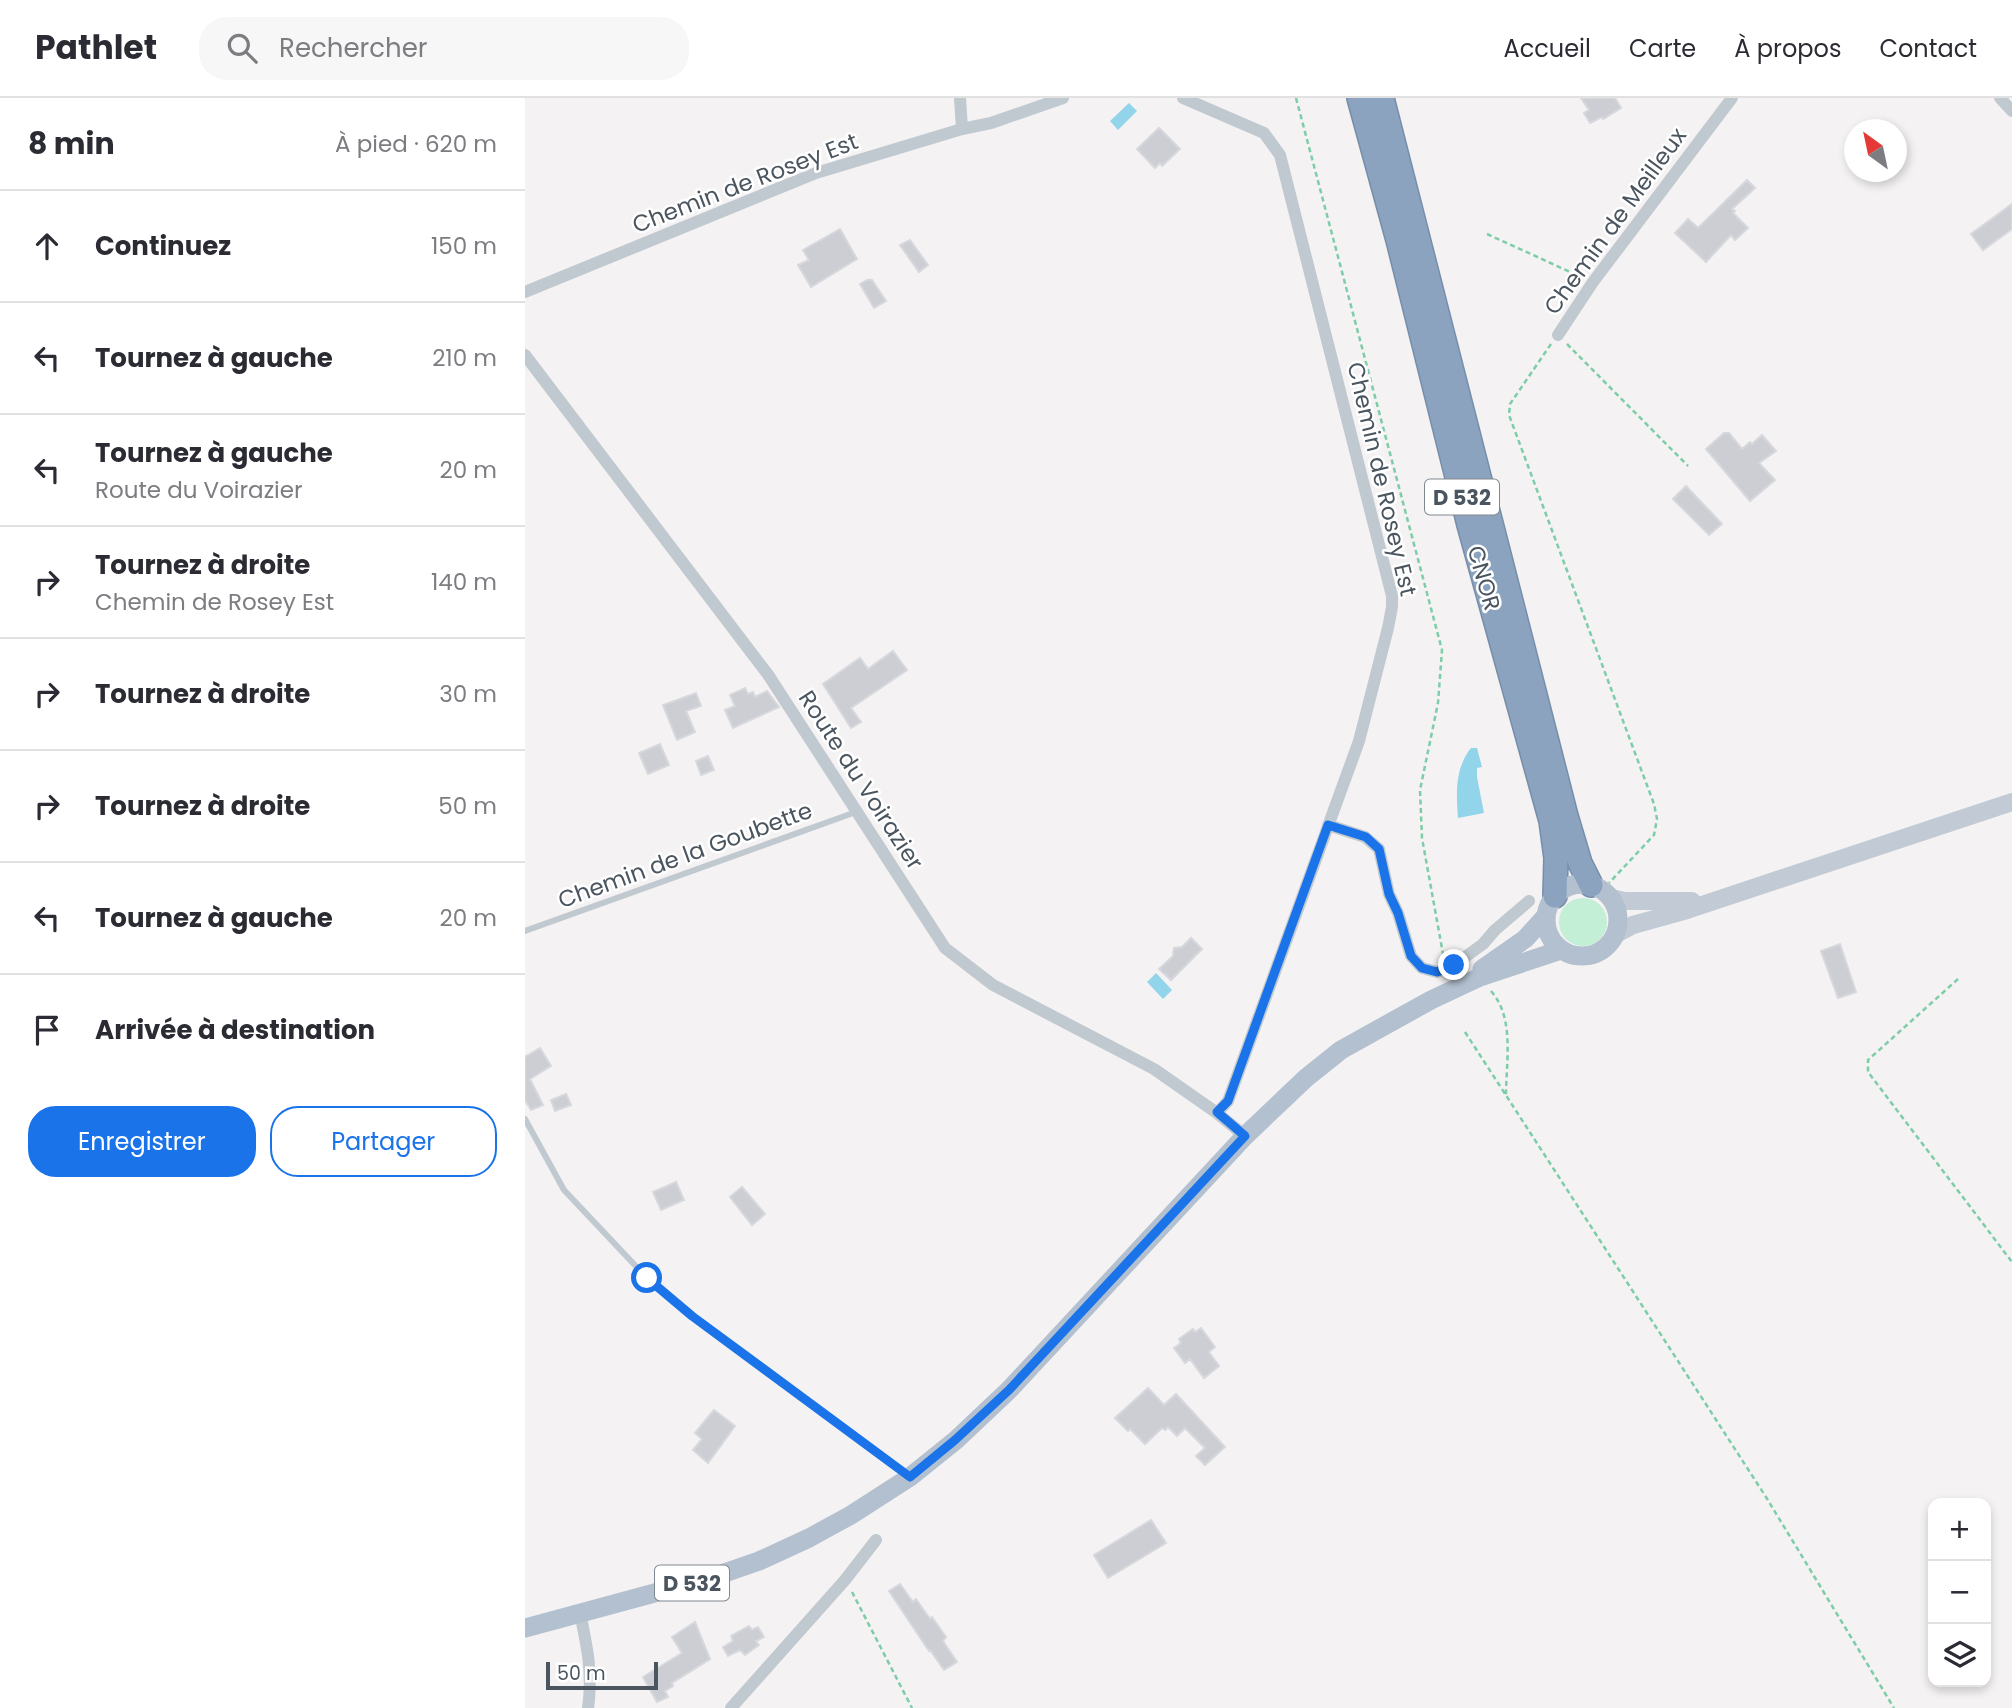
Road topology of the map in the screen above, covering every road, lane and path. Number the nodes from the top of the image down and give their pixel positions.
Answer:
1 (960, 98) edge
2 (1063, 98) edge
3 (1183, 98) edge
4 (1296, 98) edge
5 (1359, 98) edge
6 (1382, 98) edge
7 (1732, 98) edge
8 (2000, 98) edge
9 (2012, 111) edge
10 (963, 129) junction
11 (1487, 234) dead end
12 (1593, 282) junction
13 (525, 292) edge
14 (1557, 335) junction
15 (525, 355) edge
16 (1688, 466) dead end
17 (2012, 802) edge
18 (857, 812) junction
19 (1328, 825) junction
20 (1602, 891) junction
21 (1723, 898) junction
22 (1529, 901) dead end
23 (1550, 906) junction
24 (525, 931) edge
25 (1616, 934) junction
26 (1561, 950) junction
27 (1443, 956) dead end
28 (1958, 979) dead end
29 (1471, 981) junction
30 (1465, 1032) dead end
31 (1506, 1098) junction
32 (1217, 1112) junction
33 (525, 1119) edge
34 (1245, 1136) junction
35 (2012, 1262) edge
36 (647, 1278) joint
37 (910, 1477) junction
38 (876, 1540) dead end
39 (845, 1580) junction
40 (580, 1613) junction
41 (525, 1628) edge
42 (588, 1708) edge
43 (731, 1708) edge
44 (912, 1708) edge
45 (1894, 1708) edge

1 - 10 street
2 - 10 street, Chemin de Rosey Est
3 - 19 street, Chemin de Rosey Est
4 - 27 path
5 - 23 highway, CNOR / D 532
6 - 20 highway, CNOR / D 532
7 - 12 street, Chemin de Meilleux
8 - 9 street
10 - 13 street, Chemin de Rosey Est
11 - 12 path
12 - 14 street, Chemin de Meilleux
14 - 16 path
14 - 20 path
15 - 18 street, Route du Voirazier
17 - 21 main road
18 - 24 lane, Chemin de la Goubette
18 - 32 street, Route du Voirazier
19 - 22 street
19 - 32 street, Chemin de Rosey Est
20 - 21 main road
20 - 23 main road
20 - 25 main road
21 - 25 main road
23 - 26 main road
23 - 29 main road, D 532
25 - 26 main road
26 - 29 main road, D 532
28 - 35 path
29 - 31 path
29 - 34 main road, D 532
30 - 31 path
31 - 45 path
32 - 34 street, Route du Voirazier
33 - 36 lane
34 - 37 main road, D 532
36 - 37 path
37 - 40 main road, D 532
38 - 39 street
39 - 43 street
39 - 44 path
40 - 41 main road, D 532
40 - 42 street

